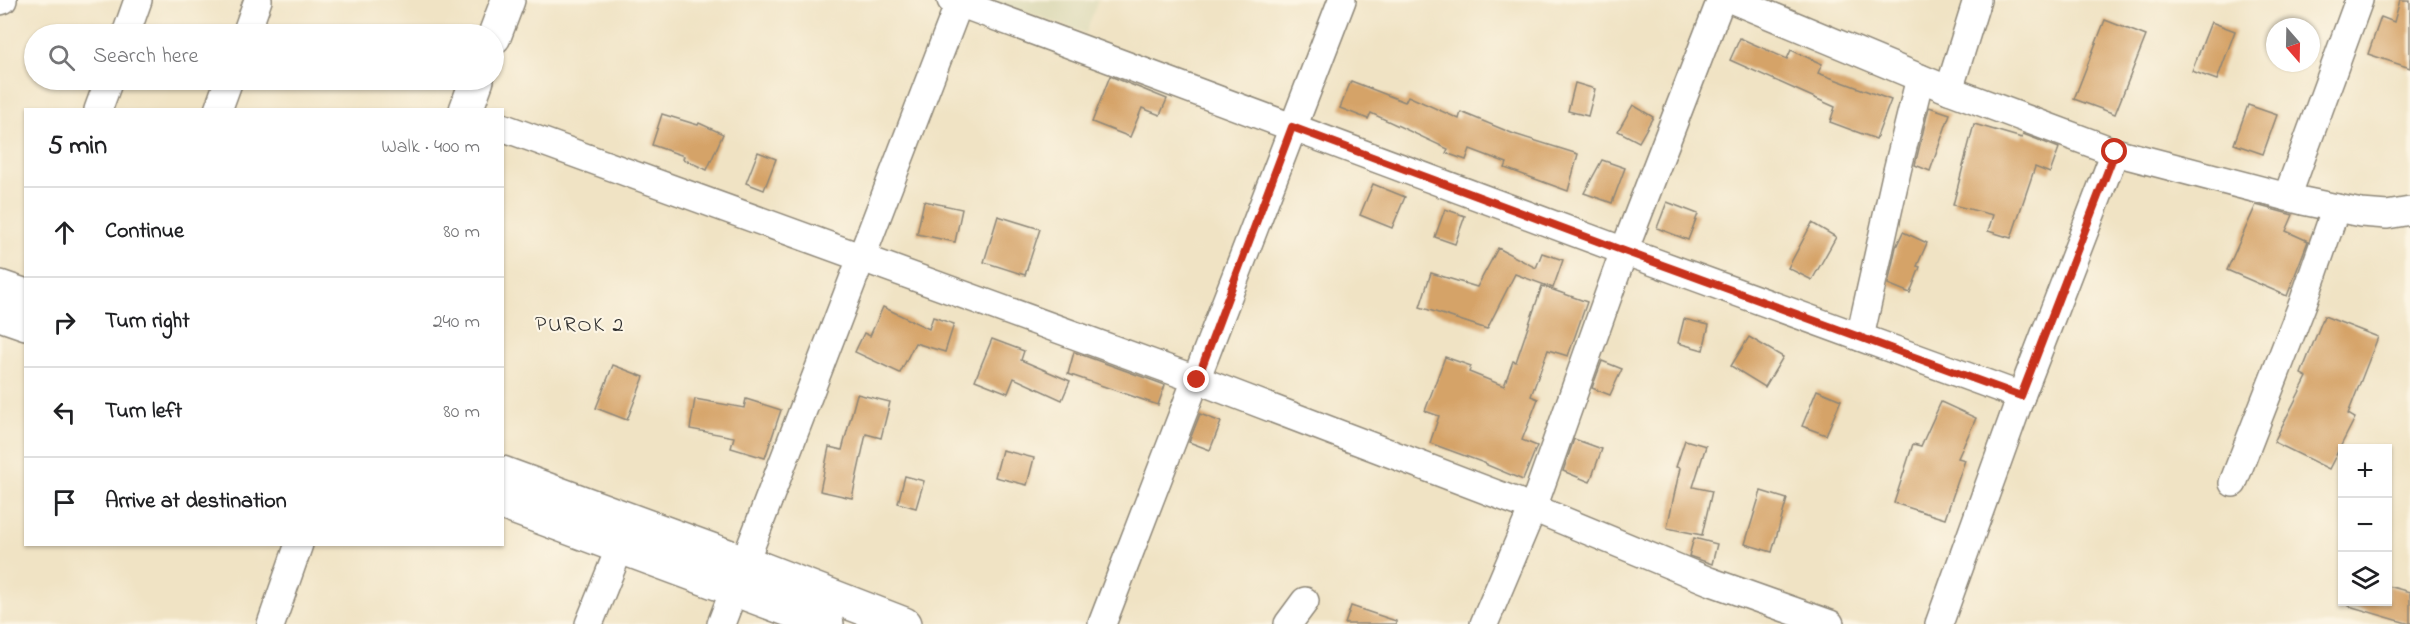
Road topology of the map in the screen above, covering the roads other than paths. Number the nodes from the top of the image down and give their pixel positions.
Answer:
1 (138, 0) edge
2 (258, 0) edge
3 (508, 0) edge
4 (1342, 0) edge
5 (1721, 0) edge
6 (1732, 0) edge
7 (1977, 0) edge
8 (2359, 0) edge
9 (955, 1) edge
10 (130, 24) edge
11 (250, 24) edge
12 (499, 24) edge
13 (1920, 78) junction
14 (105, 90) edge
15 (225, 90) edge
16 (473, 90) edge
17 (1949, 90) junction
18 (99, 108) edge
19 (219, 108) edge
20 (467, 108) edge
21 (1292, 127) junction
22 (504, 128) edge
23 (2115, 152) junction
24 (2287, 197) junction
25 (2336, 208) junction
26 (2402, 217) edge
27 (1624, 251) junction
28 (861, 258) junction
29 (1860, 337) junction
30 (1197, 380) junction
31 (2021, 396) junction
32 (504, 474) edge
33 (2233, 483) dead end
34 (504, 504) edge
35 (1533, 508) junction
36 (297, 546) edge
37 (620, 547) junction
38 (739, 575) junction
39 (1305, 601) dead end
40 (271, 624) edge
41 (589, 624) edge
42 (721, 624) edge
43 (827, 624) edge
44 (904, 624) edge
45 (1102, 624) edge
46 (1288, 624) edge
47 (1484, 624) edge
48 (1830, 624) edge
49 (1939, 624) edge

1 - 10 street
2 - 11 street
3 - 12 main road
4 - 21 street
5 - 27 street
6 - 13 street
7 - 17 street
8 - 24 street
9 - 21 street
9 - 28 street
13 - 17 street
13 - 29 street
14 - 18 street
15 - 19 street
16 - 20 main road
17 - 23 street
21 - 27 street
21 - 30 street
22 - 28 street
23 - 24 street
23 - 31 street
24 - 25 street
25 - 26 street
25 - 33 street
27 - 29 street
27 - 35 street
28 - 30 street
28 - 38 street
29 - 31 street
30 - 35 street
30 - 45 street
31 - 49 street
32 - 38 main road
34 - 37 main road
35 - 47 street
35 - 48 street
36 - 40 street
37 - 38 main road
37 - 41 street
38 - 42 street
38 - 43 main road
38 - 44 main road
39 - 46 street

